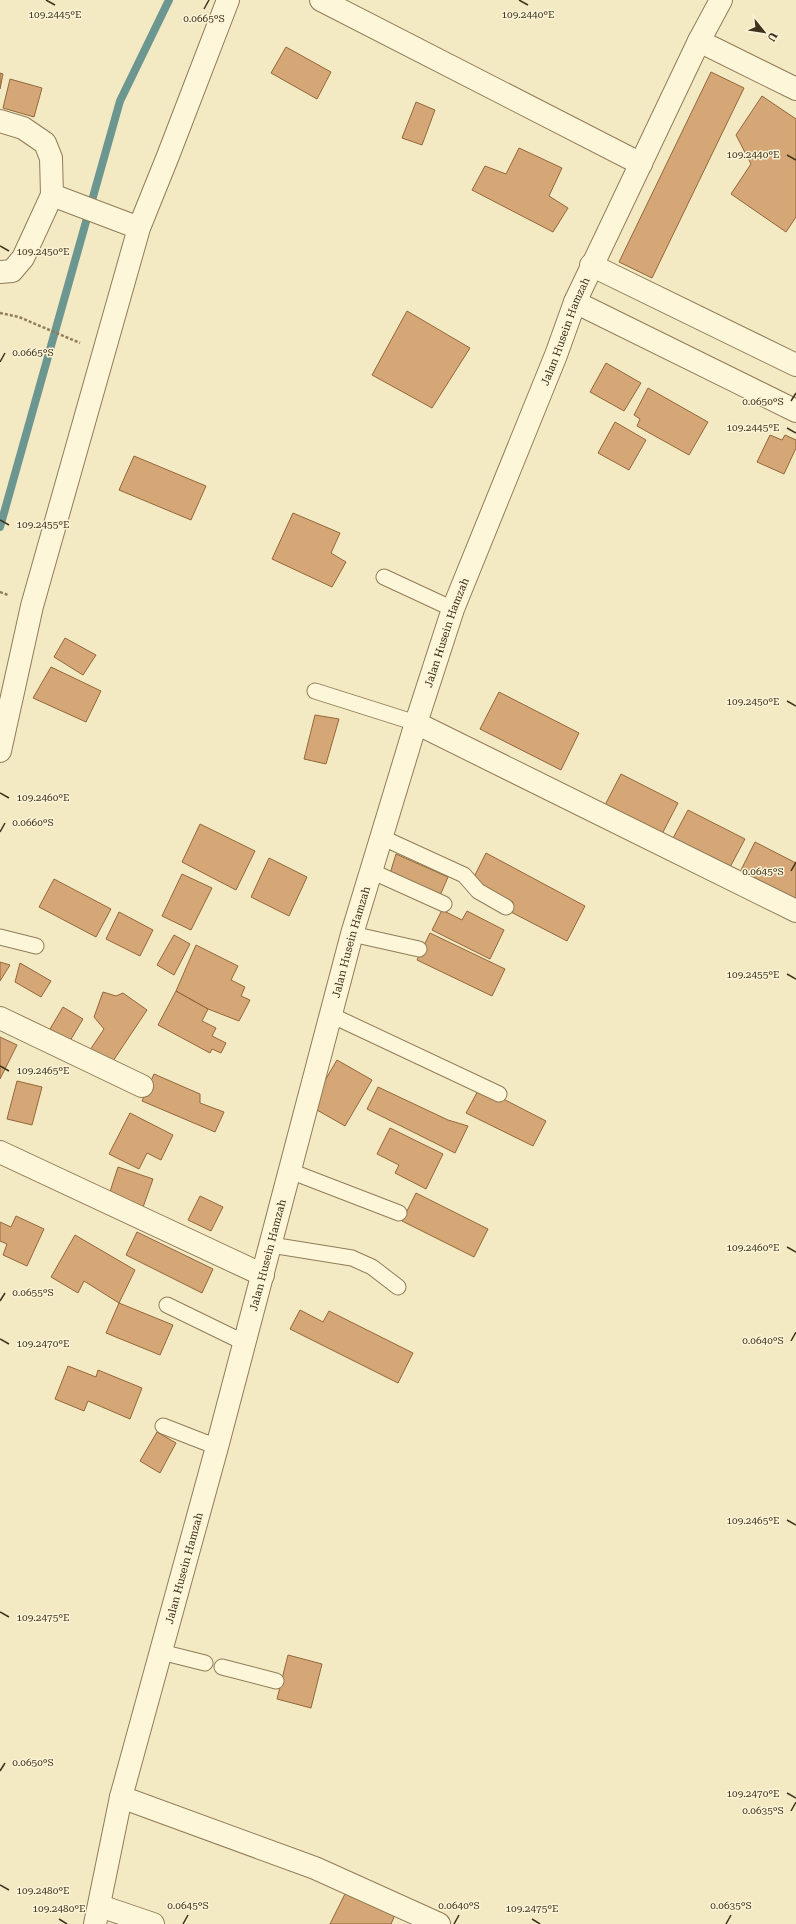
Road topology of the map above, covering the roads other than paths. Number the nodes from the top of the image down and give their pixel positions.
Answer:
1 (228, 0) edge
2 (322, 0) edge
3 (721, 0) edge
4 (698, 41) junction
5 (796, 89) edge
6 (0, 121) edge
7 (641, 164) junction
8 (60, 197) junction
9 (131, 225) junction
10 (592, 265) junction
11 (0, 272) edge
12 (575, 302) junction
13 (796, 365) edge
14 (796, 411) edge
15 (384, 576) dead end
16 (453, 609) junction
17 (314, 691) dead end
18 (416, 723) junction
19 (0, 751) edge
20 (382, 837) junction
21 (371, 871) junction
22 (444, 904) dead end
23 (506, 907) dead end
24 (796, 910) edge
25 (352, 934) junction
26 (0, 937) edge
27 (36, 946) dead end
28 (418, 949) dead end
29 (331, 1015) junction
30 (0, 1018) edge
31 (142, 1086) dead end
32 (499, 1094) dead end
33 (0, 1152) edge
34 (290, 1171) junction
35 (399, 1213) dead end
36 (271, 1245) junction
37 (263, 1275) junction
38 (398, 1287) dead end
39 (167, 1305) dead end
40 (244, 1343) junction
41 (163, 1426) dead end
42 (217, 1447) junction
43 (161, 1652) junction
44 (205, 1663) dead end
45 (222, 1667) dead end
46 (276, 1681) dead end
47 (121, 1797) junction
48 (98, 1915) edge
49 (153, 1924) edge
50 (439, 1924) edge

1 - 9 street
2 - 7 street
3 - 4 street, Jalan Husein Hamzah
4 - 5 street
4 - 7 street, Jalan Husein Hamzah
6 - 8 street
7 - 10 street, Jalan Husein Hamzah
8 - 9 street
8 - 11 street
9 - 19 street
10 - 12 street, Jalan Husein Hamzah
10 - 13 street
12 - 14 street
12 - 16 street, Jalan Husein Hamzah
15 - 16 lane
16 - 18 street, Jalan Husein Hamzah
17 - 18 lane
18 - 20 street, Jalan Husein Hamzah
18 - 24 street
20 - 21 street, Jalan Husein Hamzah
20 - 23 lane
21 - 22 lane
21 - 25 street, Jalan Husein Hamzah
25 - 28 lane
25 - 29 street, Jalan Husein Hamzah
26 - 27 lane
29 - 32 lane
29 - 34 street, Jalan Husein Hamzah
30 - 31 street
33 - 37 street
34 - 35 lane
34 - 36 street, Jalan Husein Hamzah
36 - 37 street, Jalan Husein Hamzah
36 - 38 lane
37 - 40 street, Jalan Husein Hamzah
39 - 40 lane
40 - 42 street, Jalan Husein Hamzah
41 - 42 lane
42 - 43 street, Jalan Husein Hamzah
43 - 44 lane
43 - 47 street, Jalan Husein Hamzah
45 - 46 lane
47 - 48 street, Jalan Husein Hamzah
47 - 50 street
48 - 49 street

